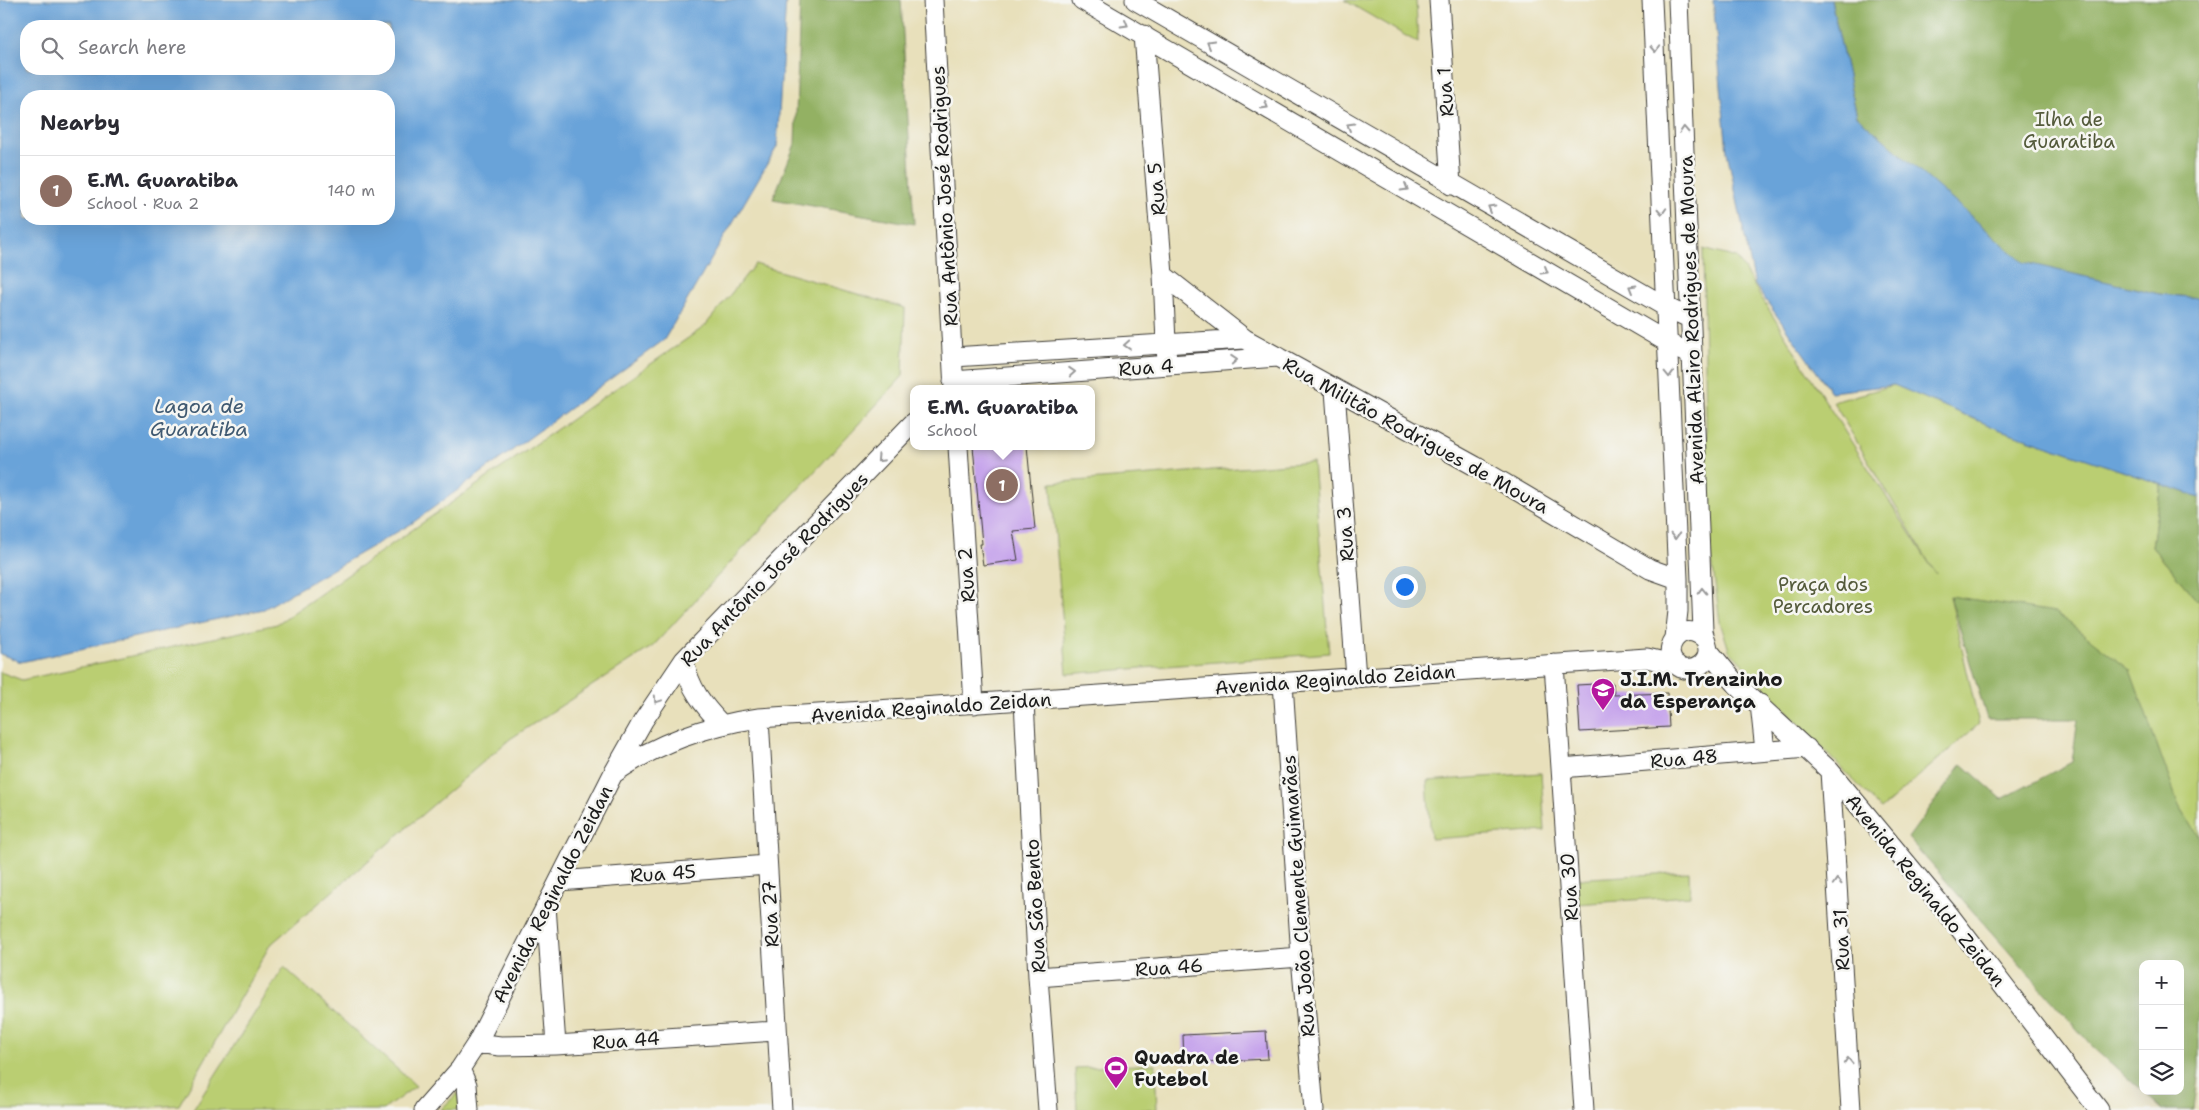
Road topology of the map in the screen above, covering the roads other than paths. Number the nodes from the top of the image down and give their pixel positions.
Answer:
1 (933, 0) edge
2 (1082, 0) edge
3 (1135, 0) edge
4 (1439, 0) edge
5 (1652, 0) edge
6 (1678, 0) edge
7 (1144, 35) junction
8 (1451, 185) junction
9 (1664, 256) junction
10 (1690, 262) junction
11 (1163, 275) junction
12 (1666, 308) junction
13 (1691, 319) junction
14 (1245, 338) junction
15 (1166, 343) junction
16 (1668, 343) junction
17 (1691, 356) junction
18 (1278, 357) junction
19 (952, 358) junction
20 (1167, 366) junction
21 (951, 385) edge
22 (962, 385) edge
23 (1335, 390) junction
24 (910, 426) edge
25 (958, 450) edge
26 (1701, 559) junction
27 (1676, 560) junction
28 (1678, 579) junction
29 (1673, 641) junction
30 (1706, 645) junction
31 (1647, 658) junction
32 (684, 660) junction
33 (1554, 664) junction
34 (1685, 667) junction
35 (1356, 678) junction
36 (1283, 683) junction
37 (1737, 685) junction
38 (1024, 701) junction
39 (974, 704) junction
40 (1760, 704) junction
41 (759, 718) junction
42 (722, 725) junction
43 (1807, 748) junction
44 (1765, 751) junction
45 (1561, 768) junction
46 (1830, 771) junction
47 (613, 774) junction
48 (767, 865) junction
49 (559, 881) junction
50 (546, 906) junction
51 (1301, 957) junction
52 (1038, 977) junction
53 (776, 1031) junction
54 (477, 1043) junction
55 (556, 1045) junction
56 (460, 1069) junction
57 (424, 1110) edge
58 (469, 1110) edge
59 (782, 1110) edge
60 (1048, 1110) edge
61 (1314, 1110) edge
62 (1584, 1110) edge
63 (1851, 1110) edge
64 (2098, 1110) edge

1 - 19 street, Rua Antônio José Rodrigues
2 -> 7 street
8 -> 3 street
4 - 8 street, Rua 1
5 -> 9 street, Avenida Alziro Rodrigues de Moura
10 -> 6 street, Avenida Alziro Rodrigues de Moura
7 - 11 street, Rua 5
7 -> 16 street
12 -> 8 street
9 - 10 street
9 - 12 street, Avenida Alziro Rodrigues de Moura
10 - 13 street, Avenida Alziro Rodrigues de Moura
11 - 14 street, Rua Militão Rodrigues de Moura
11 - 15 street, Rua 5
12 - 13 street
12 - 16 street, Avenida Alziro Rodrigues de Moura
13 - 17 street, Avenida Alziro Rodrigues de Moura
14 - 15 street, Rua 4
14 - 18 street, Rua Militão Rodrigues de Moura
15 -> 19 street, Rua 4
15 - 20 street, Rua 5
16 - 17 street
16 -> 27 street, Avenida Alziro Rodrigues de Moura
17 - 26 street, Avenida Alziro Rodrigues de Moura
20 -> 18 street, Rua 4
18 - 23 street, Rua Militão Rodrigues de Moura
19 - 21 street, Rua Antônio José Rodrigues
22 -> 20 street, Rua 4
23 - 28 street, Rua Militão Rodrigues de Moura
23 - 35 street, Rua 3
24 -> 32 street, Rua Antônio José Rodrigues
25 - 39 street, Rua 2
26 - 27 street
30 -> 26 street, Avenida Alziro Rodrigues de Moura
27 - 28 street, Avenida Alziro Rodrigues de Moura
28 - 29 street, Avenida Alziro Rodrigues de Moura
29 - 30 street, Avenida Reginaldo Zeidan
29 - 31 street, Avenida Reginaldo Zeidan
29 - 34 street
30 - 34 street
30 - 37 street, Avenida Reginaldo Zeidan
31 - 33 street, Avenida Reginaldo Zeidan
31 - 34 street, Avenida Reginaldo Zeidan
32 - 42 street
32 -> 47 street, Rua Antônio José Rodrigues
33 - 35 street, Avenida Reginaldo Zeidan
33 - 45 street, Rua 30
34 - 37 street, Avenida Reginaldo Zeidan
35 - 36 street, Avenida Reginaldo Zeidan
36 - 38 street, Avenida Reginaldo Zeidan
36 - 51 street, Rua João Clemente Guimarães
37 - 40 street, Avenida Reginaldo Zeidan
38 - 39 street, Avenida Reginaldo Zeidan
38 - 52 street, Rua São Bento
39 - 41 street, Avenida Reginaldo Zeidan
40 - 43 street, Avenida Reginaldo Zeidan
40 - 44 street
41 - 42 street, Avenida Reginaldo Zeidan
41 - 48 street, Rua 27
42 - 47 street, Avenida Reginaldo Zeidan
43 - 44 street, Rua 48
43 - 46 street, Avenida Reginaldo Zeidan
44 - 45 street, Rua 48
45 - 62 street, Rua 30
63 -> 46 street, Rua 31
46 - 64 street, Avenida Reginaldo Zeidan
47 - 49 street, Avenida Reginaldo Zeidan
48 - 49 street, Rua 45
48 - 53 street, Rua 27
49 - 50 street, Avenida Reginaldo Zeidan
50 - 54 street, Avenida Reginaldo Zeidan
50 - 55 street
51 - 52 street, Rua 46
51 - 61 street, Rua João Clemente Guimarães
52 - 60 street, Rua São Bento
53 - 55 street, Rua 44
53 - 59 street, Rua 27
54 - 55 street, Rua 44
54 - 56 street, Avenida Reginaldo Zeidan
56 - 57 street, Avenida Reginaldo Zeidan
56 - 58 street

